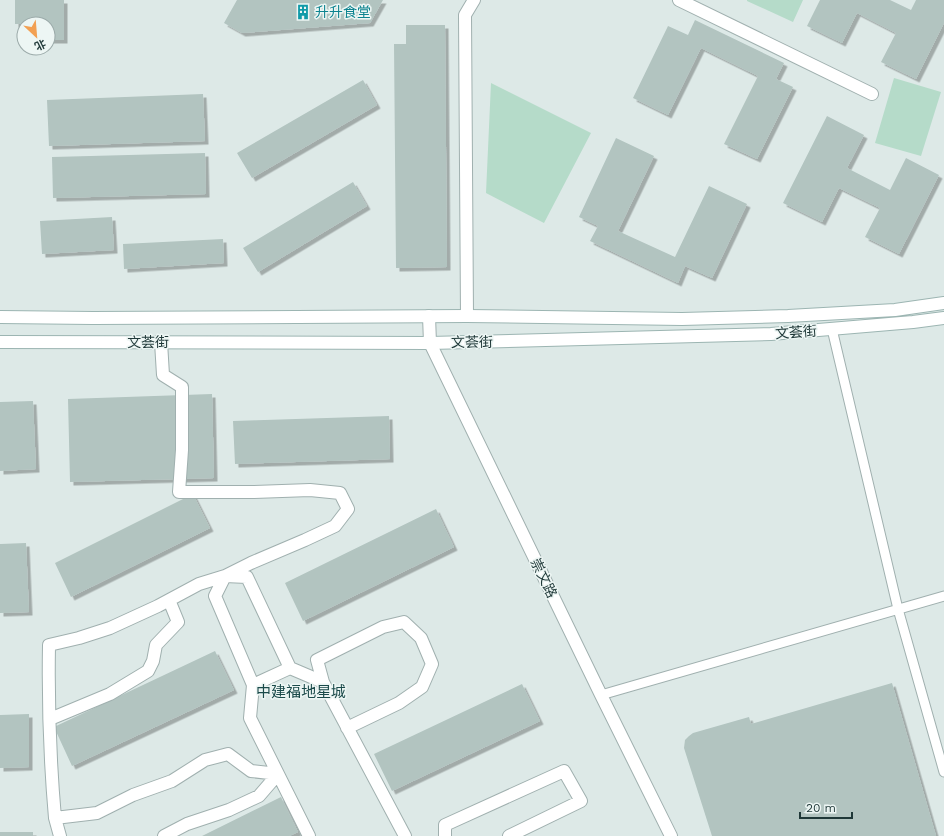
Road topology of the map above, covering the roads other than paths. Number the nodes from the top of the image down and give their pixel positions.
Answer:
1 (474, 0) edge
2 (680, 0) edge
3 (872, 94) dead end
4 (944, 303) edge
5 (429, 316) junction
6 (467, 316) junction
7 (0, 317) edge
8 (944, 318) edge
9 (832, 329) junction
10 (0, 342) edge
11 (161, 342) junction
12 (430, 343) junction
13 (225, 576) junction
14 (944, 596) edge
15 (169, 600) junction
16 (898, 609) junction
17 (290, 668) junction
18 (323, 682) junction
19 (253, 685) junction
20 (601, 695) junction
21 (50, 719) junction
22 (347, 728) junction
23 (944, 772) edge
24 (278, 774) junction
25 (55, 818) junction
26 (60, 836) edge
27 (164, 836) edge
28 (309, 836) edge
29 (405, 836) edge
30 (445, 836) edge
31 (509, 836) edge
32 (671, 836) edge

1 - 6 street
2 - 3 street
4 - 6 street, 文荟街
5 - 6 street, 文荟街
5 - 7 street, 文荟街
5 - 12 street, 崇文路
8 - 9 street, 文荟街
9 - 12 street, 文荟街
9 - 16 lane
10 - 11 street, 文荟街
11 - 12 street, 文荟街
11 - 13 street
12 - 20 street, 崇文路
13 - 15 street
13 - 17 street
13 - 19 street
14 - 16 lane
15 - 21 street
15 - 21 street
16 - 20 lane
16 - 23 lane
17 - 18 street
17 - 19 street
18 - 22 street
18 - 22 street
19 - 24 street
20 - 32 street, 崇文路
21 - 25 street
22 - 29 street
24 - 25 street
24 - 27 street
24 - 28 street
25 - 26 street
30 - 31 street

